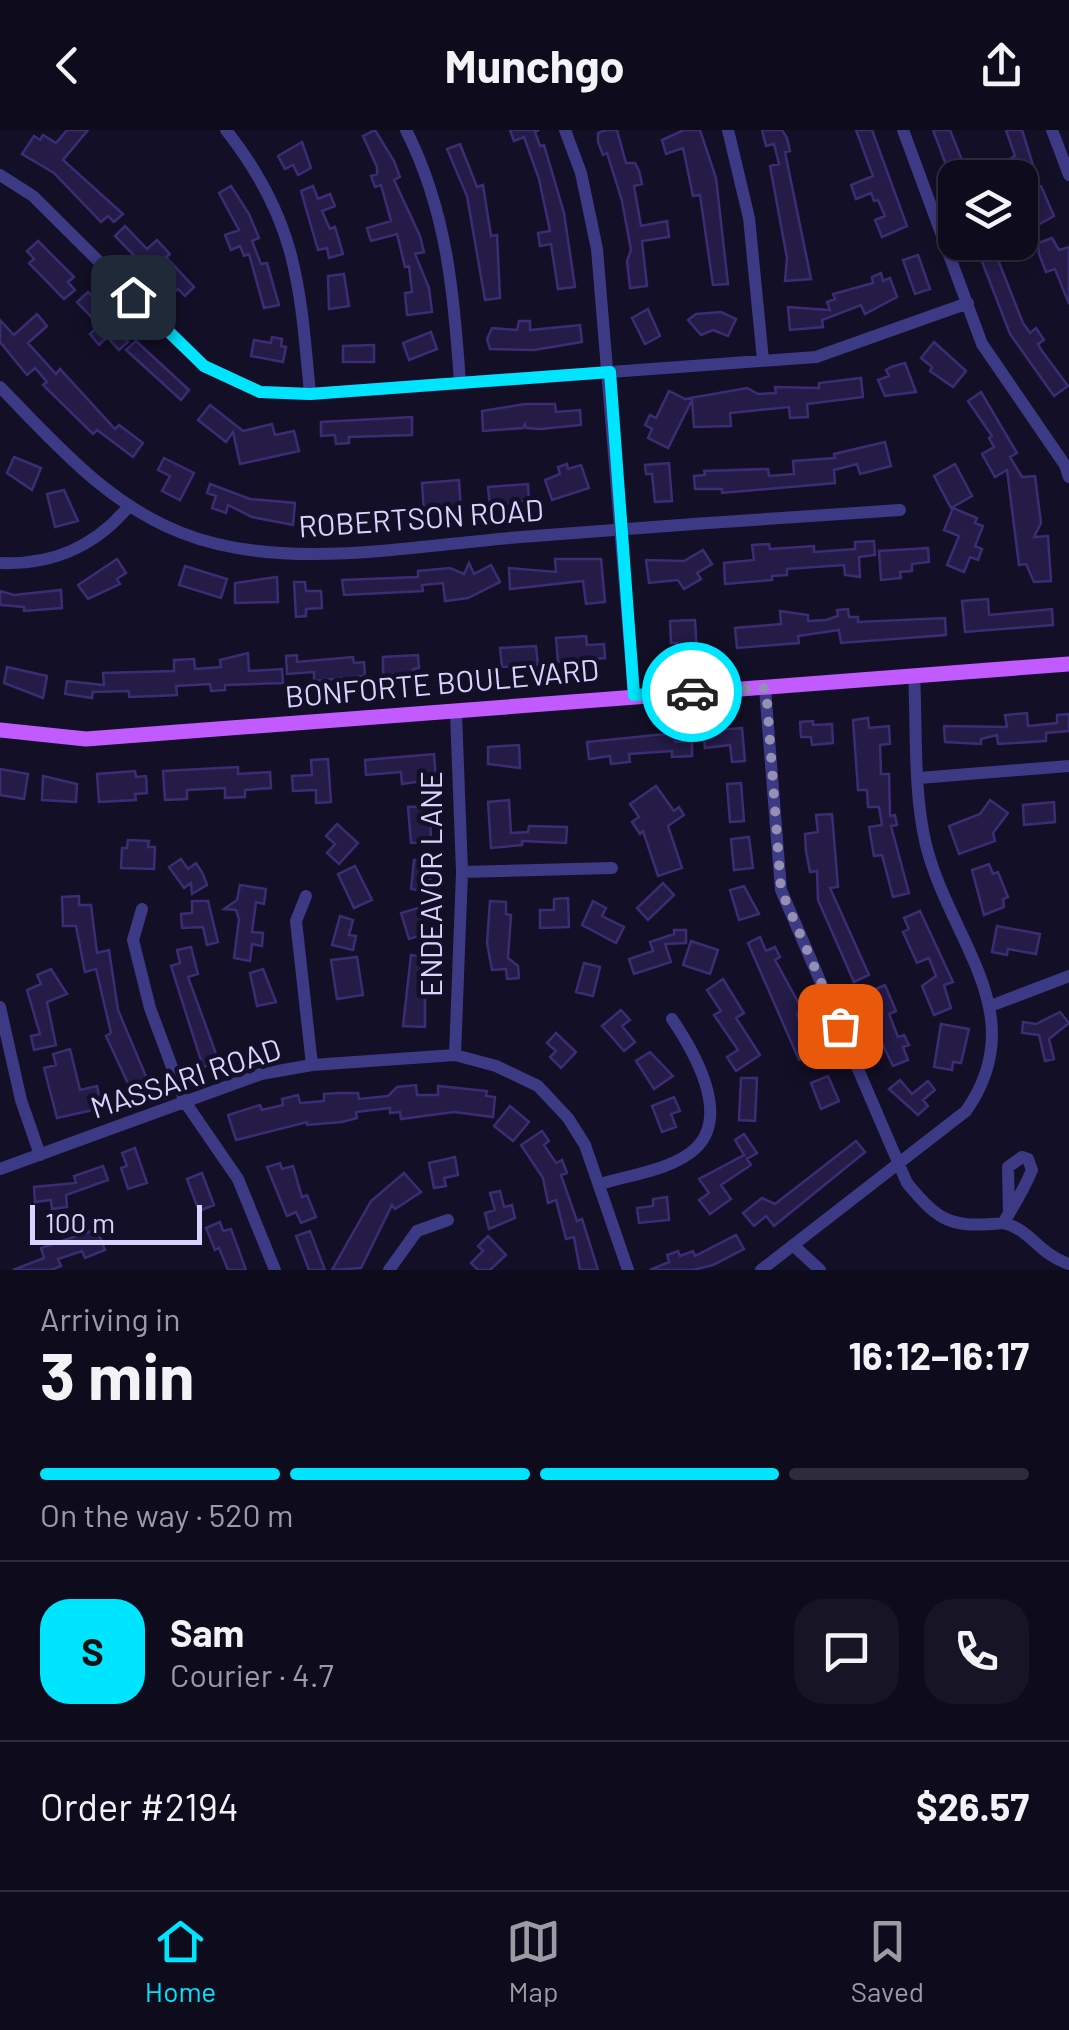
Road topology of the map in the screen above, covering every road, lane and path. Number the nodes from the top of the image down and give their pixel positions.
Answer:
1 (226, 130) edge
2 (406, 130) edge
3 (565, 130) edge
4 (728, 130) edge
5 (902, 130) edge
6 (1052, 130) edge
7 (1069, 174) edge
8 (0, 175) edge
9 (968, 304) junction
10 (763, 360) junction
11 (610, 372) junction
12 (460, 383) junction
13 (0, 387) edge
14 (310, 394) junction
15 (1068, 469) edge
16 (129, 506) junction
17 (900, 510) dead end
18 (620, 529) junction
19 (0, 563) edge
20 (1069, 664) edge
21 (914, 675) junction
22 (766, 688) junction
23 (634, 695) junction
24 (456, 713) junction
25 (0, 730) edge
26 (1069, 766) edge
27 (919, 778) junction
28 (612, 868) dead end
29 (462, 872) junction
30 (306, 896) dead end
31 (142, 909) dead end
32 (1069, 976) edge
33 (993, 1005) junction
34 (0, 1007) edge
35 (672, 1019) dead end
36 (455, 1055) junction
37 (312, 1065) junction
38 (185, 1102) junction
39 (40, 1155) junction
40 (898, 1163) junction
41 (0, 1170) edge
42 (600, 1184) junction
43 (448, 1220) dead end
44 (793, 1246) junction
45 (1069, 1264) edge
46 (275, 1270) edge
47 (390, 1270) edge
48 (628, 1270) edge
49 (761, 1270) edge
50 (820, 1270) edge

1 - 14 street
2 - 12 street
3 - 11 street
4 - 10 street
5 - 9 street
6 - 7 street
8 - 14 street
9 - 10 street
9 - 15 street
10 - 11 street
11 - 12 street
11 - 18 street
12 - 14 street
13 - 16 street, ROBERTSON ROAD
16 - 18 street, ROBERTSON ROAD
16 - 19 street
17 - 18 street, ROBERTSON ROAD
18 - 23 street
20 - 21 main road, BONFORTE BOULEVARD
21 - 22 main road, BONFORTE BOULEVARD
21 - 27 street
22 - 23 main road, BONFORTE BOULEVARD
22 - 40 street
23 - 24 main road, BONFORTE BOULEVARD
24 - 25 main road, BONFORTE BOULEVARD
24 - 29 street, ENDEAVOR LANE
26 - 27 street
27 - 33 street
28 - 29 street
29 - 36 street, ENDEAVOR LANE
30 - 37 street
31 - 38 street
32 - 33 street
33 - 40 street
34 - 39 street
35 - 42 street
36 - 37 street, MASSARI ROAD
36 - 42 street, MASSARI ROAD
37 - 38 street, MASSARI ROAD
38 - 39 street, MASSARI ROAD
38 - 46 street
39 - 41 street, MASSARI ROAD
40 - 44 street
40 - 45 street
42 - 48 street, MASSARI ROAD
43 - 47 street
44 - 49 street
44 - 50 street

